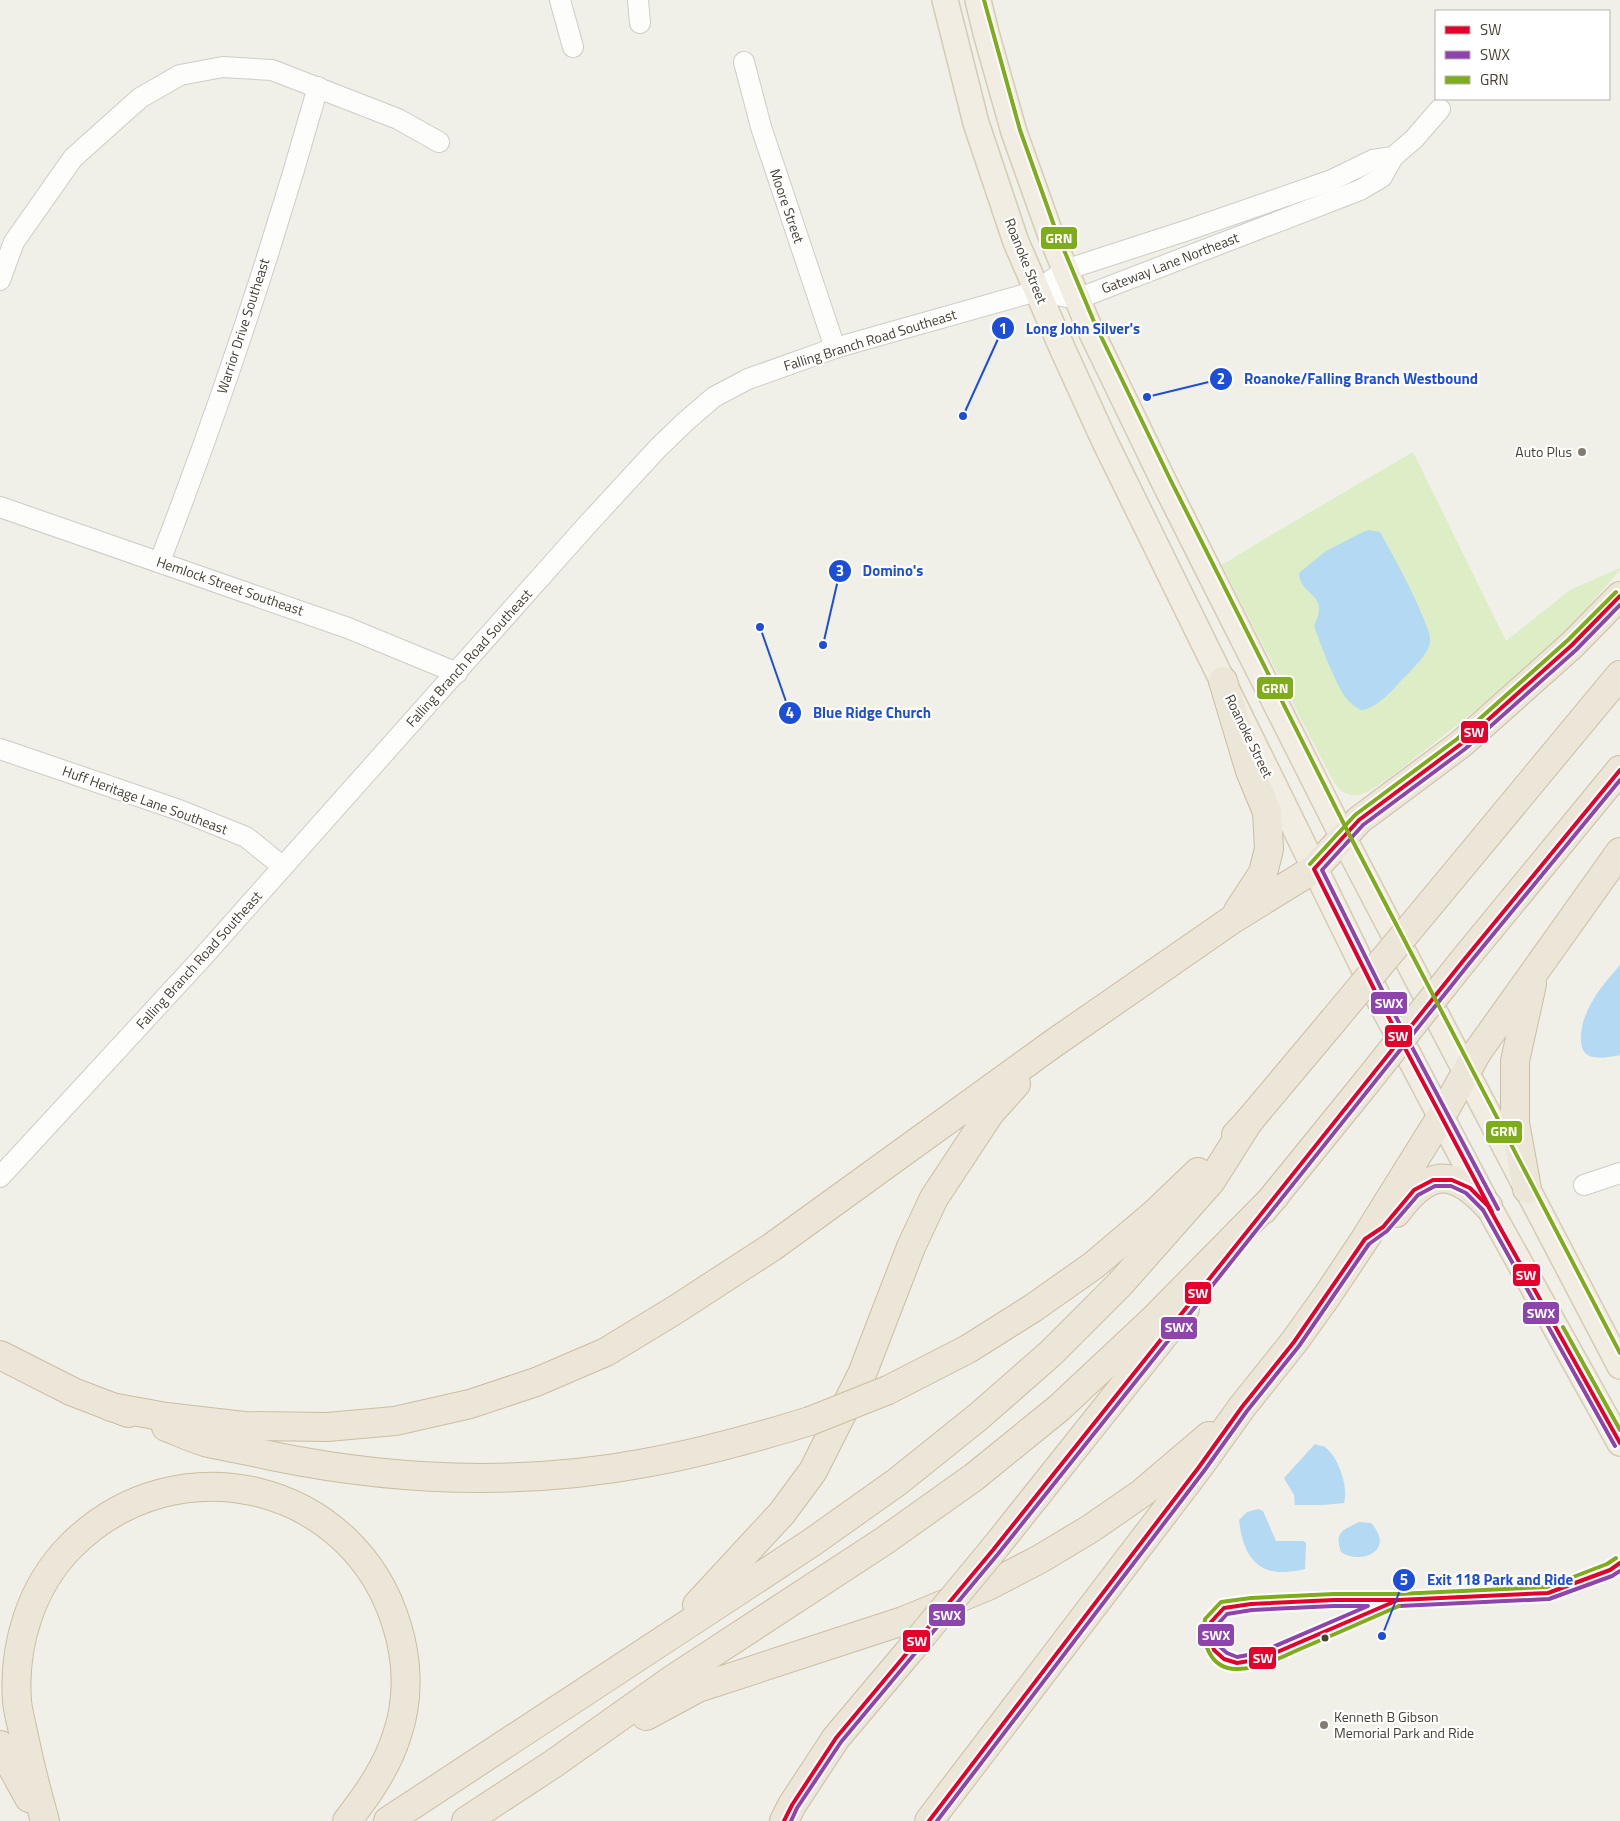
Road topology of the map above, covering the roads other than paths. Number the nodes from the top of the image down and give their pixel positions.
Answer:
1 (560, 0) edge
2 (638, 0) edge
3 (944, 0) edge
4 (978, 0) edge
5 (640, 24) dead end
6 (573, 47) dead end
7 (744, 62) dead end
8 (318, 87) junction
9 (1440, 109) dead end
10 (439, 142) dead end
11 (1393, 157) junction
12 (1065, 270) junction
13 (0, 280) edge
14 (1037, 291) junction
15 (1076, 299) junction
16 (835, 348) junction
17 (0, 507) edge
18 (160, 562) junction
19 (1620, 596) edge
20 (457, 673) junction
21 (1620, 675) edge
22 (1223, 681) junction
23 (0, 749) edge
24 (1620, 770) edge
25 (1343, 837) junction
26 (1620, 852) edge
27 (282, 866) junction
28 (1314, 869) junction
29 (1233, 919) junction
30 (1536, 968) junction
31 (1054, 1043) junction
32 (1465, 1072) junction
33 (1441, 1117) junction
34 (1249, 1122) junction
35 (1620, 1173) edge
36 (0, 1177) edge
37 (1584, 1185) dead end
38 (1527, 1189) junction
39 (1275, 1196) junction
40 (1488, 1206) junction
41 (1365, 1239) junction
42 (0, 1355) edge
43 (1620, 1366) edge
44 (1586, 1380) junction
45 (110, 1407) junction
46 (1242, 1407) junction
47 (1620, 1414) edge
48 (1620, 1442) edge
49 (657, 1644) junction
50 (0, 1745) edge
51 (553, 1764) junction
52 (41, 1821) edge
53 (45, 1821) edge
54 (347, 1821) edge
55 (388, 1821) edge
56 (466, 1821) edge
57 (784, 1821) edge
58 (929, 1821) edge

1 - 6 street
2 - 5 street
3 - 14 main road, Roanoke Street
4 - 12 main road
7 - 16 street, Moore Street
8 - 10 street
8 - 13 street
8 - 18 street, Warrior Drive Southeast
9 - 11 street, Gateway Lane Northeast
11 - 12 street, Gateway Lane Northeast
11 - 15 street, Gateway Lane Northeast
12 - 14 street, Gateway Lane Northeast
12 - 15 main road
14 - 15 street
14 - 16 street, Falling Branch Road Southeast
14 - 22 main road, Roanoke Street
15 - 25 main road
16 - 20 street, Falling Branch Road Southeast
17 - 18 street, Hemlock Street Southeast
18 - 20 street, Hemlock Street Southeast
19 - 25 highway
20 - 27 street, Falling Branch Road Southeast
21 - 34 highway, bridge
22 - 28 main road, Roanoke Street
22 - 29 highway
23 - 27 street, Huff Heritage Lane Southeast
24 - 39 highway, bridge
25 - 28 highway
25 - 32 main road
26 - 30 highway
27 - 36 street, Falling Branch Road Southeast
28 - 29 highway
28 - 33 main road, Roanoke Street
29 - 31 highway
30 - 32 highway
30 - 38 highway
31 - 45 highway
31 - 49 highway
32 - 33 highway
32 - 38 main road
33 - 40 main road, Roanoke Street
33 - 41 highway
34 - 45 highway, bridge
34 - 49 highway
35 - 37 street
38 - 43 main road
39 - 51 highway
39 - 57 highway, bridge
40 - 41 highway
40 - 44 main road, Roanoke Street
41 - 46 highway
42 - 45 highway
44 - 47 main road
44 - 48 main road, Roanoke Street
46 - 51 highway
46 - 58 highway
49 - 55 highway
50 - 52 highway
51 - 56 highway
53 - 54 highway

